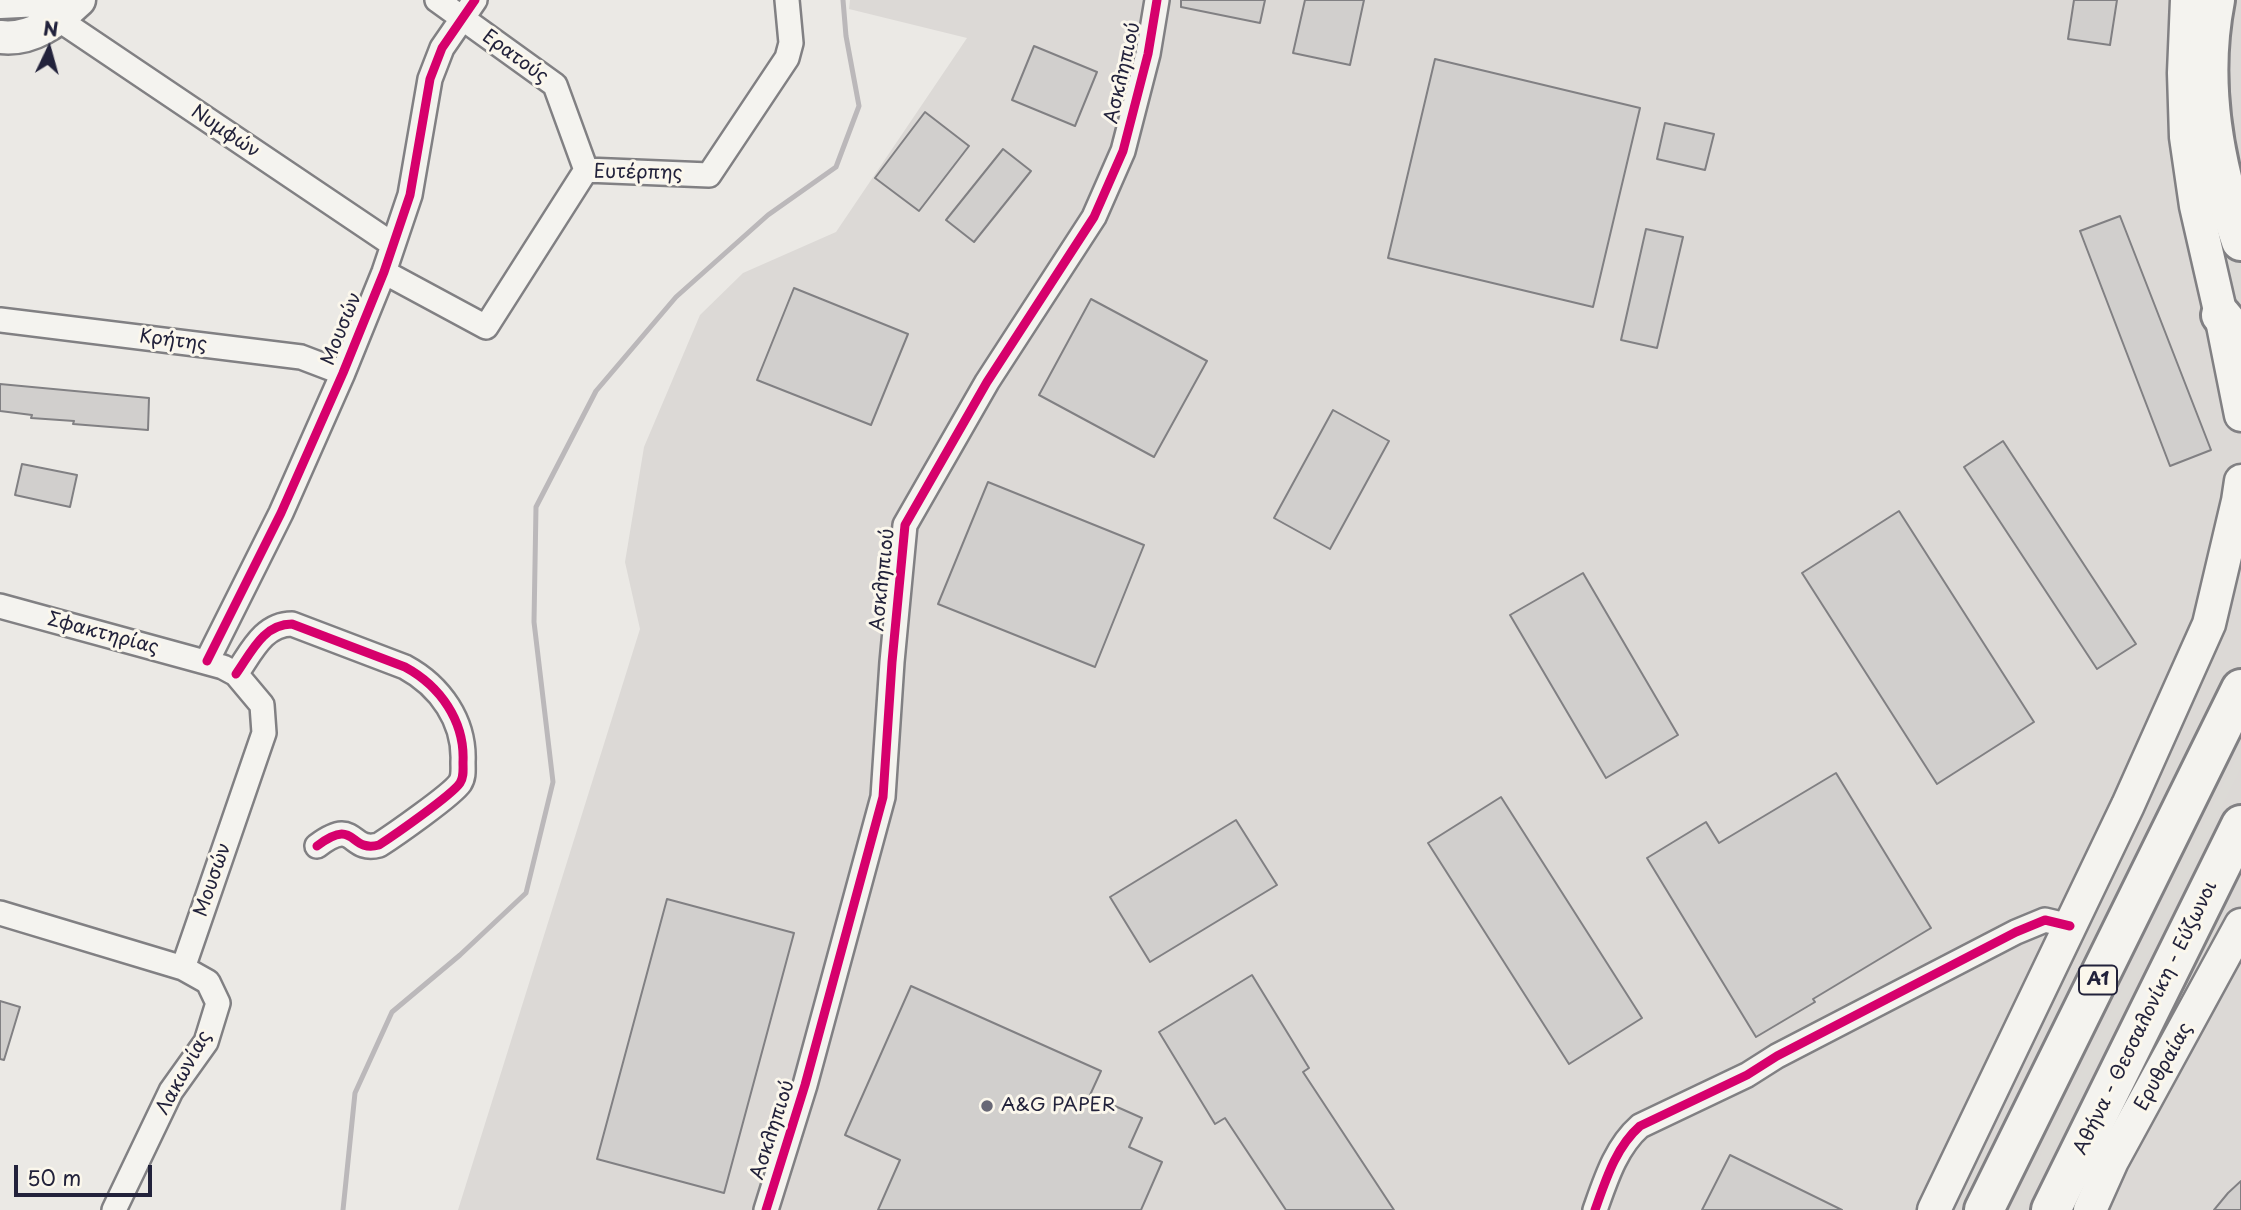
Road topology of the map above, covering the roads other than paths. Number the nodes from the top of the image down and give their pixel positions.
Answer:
1 (437, 0) edge
2 (787, 0) edge
3 (1157, 0) edge
4 (2187, 0) edge
5 (2215, 0) edge
6 (0, 2) edge
7 (59, 6) edge
8 (468, 9) edge
9 (0, 37) edge
10 (586, 170) junction
11 (2241, 241) edge
12 (392, 244) junction
13 (384, 272) junction
14 (0, 320) edge
15 (2231, 328) edge
16 (343, 373) junction
17 (2241, 415) edge
18 (2241, 481) edge
19 (0, 606) edge
20 (207, 661) junction
21 (2241, 667) edge
22 (236, 674) junction
23 (2241, 689) edge
24 (2211, 749) junction
25 (2241, 825) edge
26 (317, 846) dead end
27 (0, 913) edge
28 (2241, 925) edge
29 (2070, 926) junction
30 (183, 968) junction
31 (114, 1210) edge
32 (765, 1210) edge
33 (1595, 1210) edge
34 (1934, 1210) edge
35 (1984, 1210) edge
36 (2051, 1210) edge
37 (2091, 1210) edge

1 - 8 street, Ερατούς
2 - 10 street, Ευτέρπης
3 - 32 street, Ασκληπιού
4 - 15 main road
5 - 11 highway
6 - 7 main road
7 - 9 main road
7 - 12 street, Νυμφών
8 - 10 street, Ερατούς
8 - 12 street, Μουσών
10 - 13 street, Ευτέρπης
12 - 13 street, Μουσών
13 - 16 street, Μουσών
14 - 16 street, Κρήτης
15 - 17 main road
16 - 20 street, Μουσών
18 - 29 main road
19 - 20 street, Σφακτηρίας
20 - 22 street, Μουσών
21 - 24 highway
22 - 26 street
22 - 30 street, Μουσών
23 - 24 highway, Α1
24 - 35 highway, Α1
25 - 36 highway, Αθήνα - Θεσσαλονίκη - Εύζωνοι
27 - 30 street, Λακωνίας
28 - 37 main road, Ερυθραίας
29 - 33 street
29 - 34 main road
30 - 31 street, Λακωνίας

